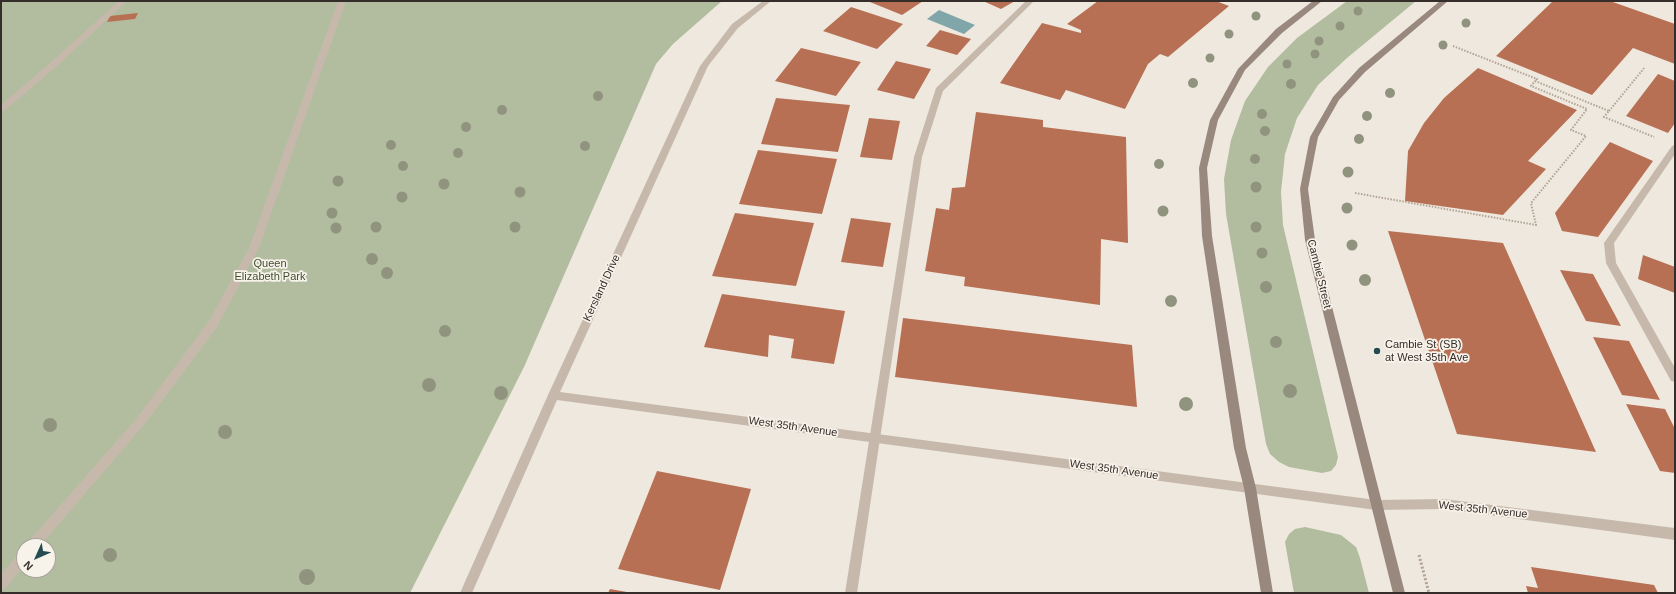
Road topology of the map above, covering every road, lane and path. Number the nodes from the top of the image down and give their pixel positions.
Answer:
1 (123, 1) edge
2 (342, 1) edge
3 (767, 1) edge
4 (1030, 1) edge
5 (1318, 1) edge
6 (1444, 1) edge
7 (1453, 46) dead end
8 (1645, 67) dead end
9 (1535, 81) junction
10 (1, 109) edge
11 (1609, 111) junction
12 (1661, 140) dead end
13 (1675, 148) edge
14 (1355, 193) dead end
15 (1675, 378) edge
16 (553, 395) junction
17 (874, 438) junction
18 (1250, 488) junction
19 (1376, 506) junction
20 (1675, 534) edge
21 (39, 538) edge
22 (16, 566) edge
23 (1, 584) edge
24 (466, 593) edge
25 (851, 593) edge
26 (1268, 593) edge
27 (1399, 593) edge

1 - 10 street
2 - 21 street
3 - 16 street, Kersland Drive
4 - 17 street
5 - 18 main road
6 - 19 main road, Cambie Street
7 - 9 path
8 - 11 path
9 - 11 path
9 - 14 path
11 - 12 path
13 - 15 street
16 - 17 street, West 35th Avenue
16 - 24 street, Kersland Drive
17 - 18 street, West 35th Avenue
17 - 25 street
18 - 19 street, West 35th Avenue
18 - 26 main road
19 - 20 street, West 35th Avenue
19 - 27 main road, Cambie Street
22 - 23 street

